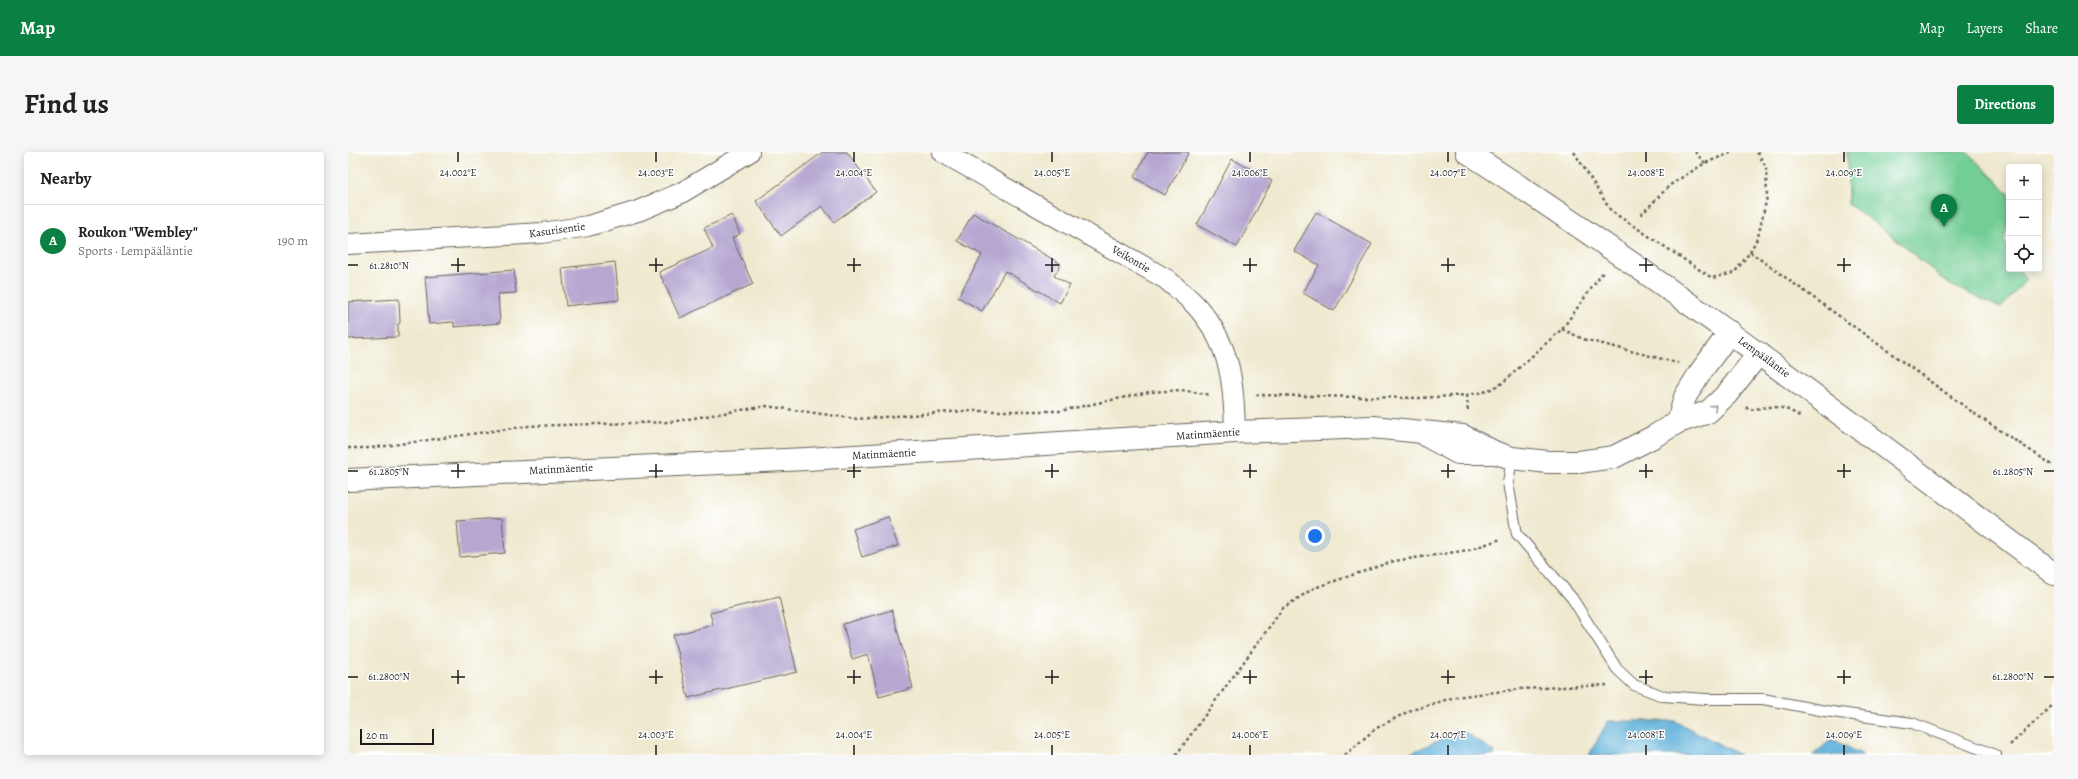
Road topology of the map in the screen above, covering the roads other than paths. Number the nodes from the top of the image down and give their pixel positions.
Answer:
1 (749, 152) edge
2 (942, 152) edge
3 (1467, 152) edge
4 (348, 244) edge
5 (1730, 332) junction
6 (1759, 353) junction
7 (1678, 422) junction
8 (1235, 432) junction
9 (1504, 455) junction
10 (348, 480) edge
11 (2054, 574) edge
12 (2000, 752) edge

1 - 4 street, Kasurisentie
2 - 8 street, Veikontie
3 - 5 street, Lempääläntie
5 - 6 street, Lempääläntie
5 - 7 street
7 -> 6 street, Matinmäentie
6 - 11 street, Lempääläntie
7 - 9 street, Matinmäentie
8 - 9 street, Matinmäentie
8 - 10 street, Matinmäentie
9 - 12 lane

